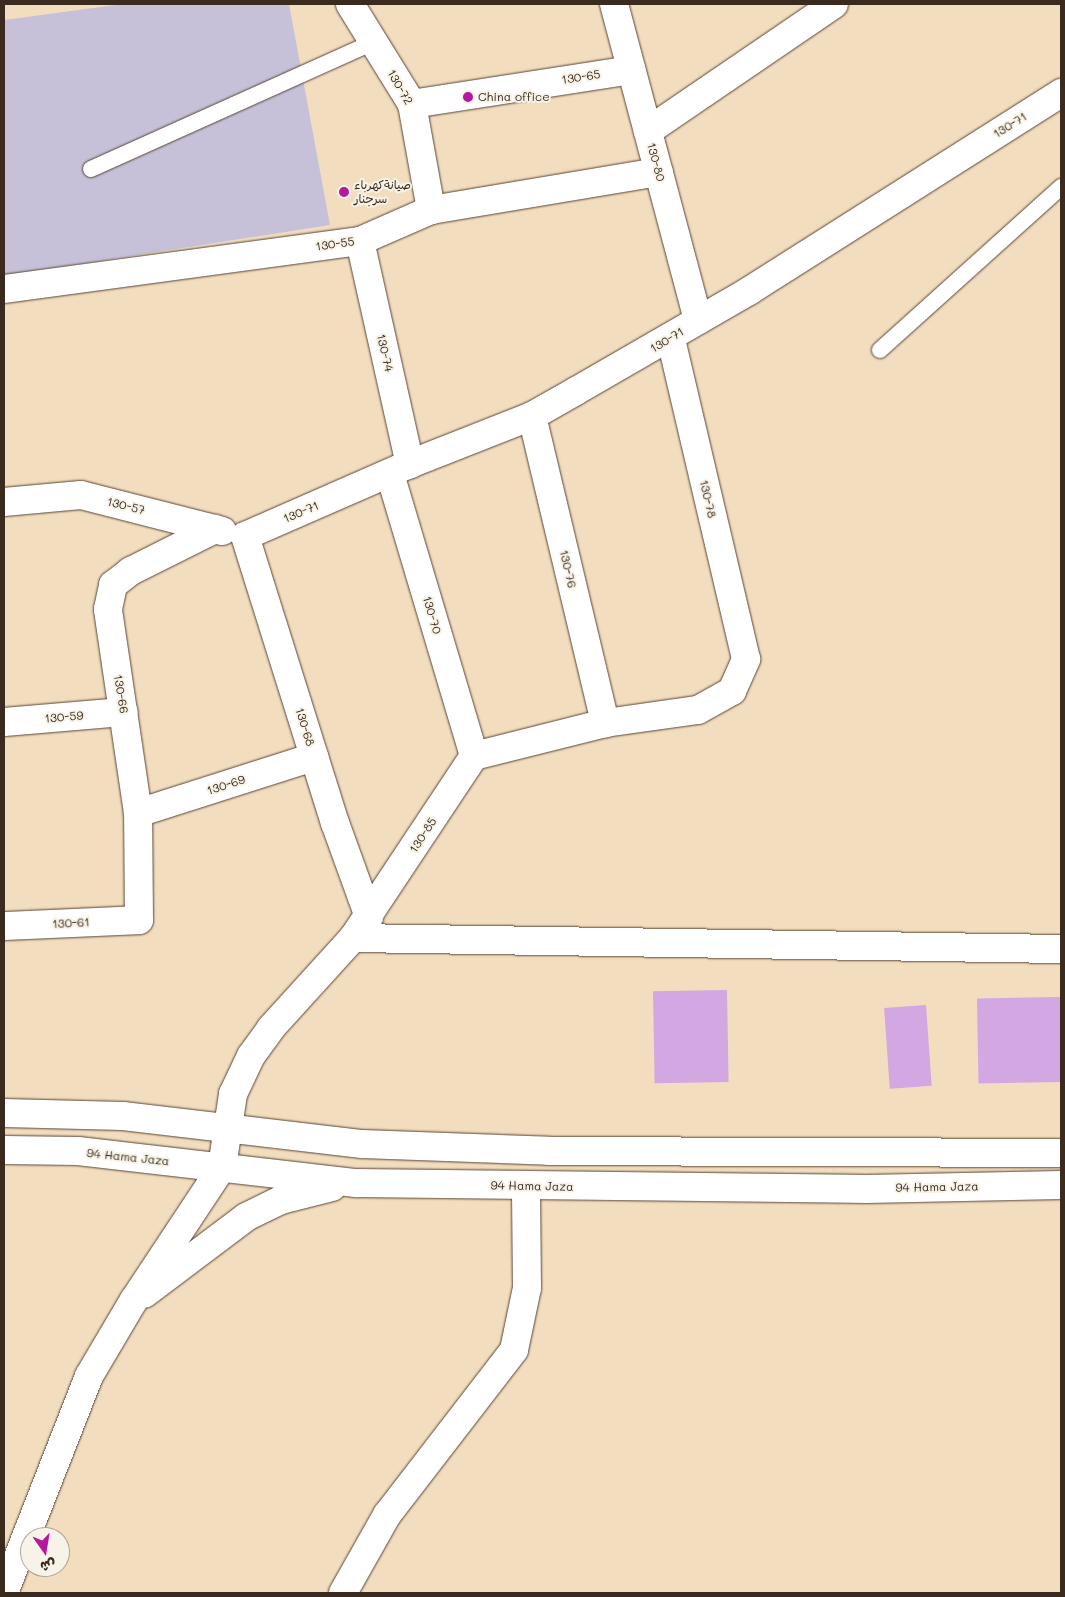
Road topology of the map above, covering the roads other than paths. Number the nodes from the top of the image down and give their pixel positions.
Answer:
1 (350, 4) edge
2 (614, 4) edge
3 (834, 4) edge
4 (374, 42) junction
5 (631, 70) junction
6 (1058, 98) edge
7 (412, 104) junction
8 (648, 131) junction
9 (91, 169) dead end
10 (659, 172) junction
11 (1061, 187) edge
12 (431, 210) junction
13 (360, 241) junction
14 (4, 289) edge
15 (698, 320) junction
16 (671, 338) junction
17 (880, 350) dead end
18 (532, 416) junction
19 (400, 469) junction
20 (4, 502) edge
21 (215, 529) junction
22 (246, 536) junction
23 (124, 712) junction
24 (4, 722) edge
25 (605, 722) junction
26 (474, 756) junction
27 (314, 757) junction
28 (138, 813) junction
29 (369, 917) junction
30 (139, 920) joint
31 (4, 926) edge
32 (353, 938) junction
33 (1061, 949) edge
34 (4, 1113) edge
35 (228, 1128) junction
36 (4, 1150) edge
37 (1061, 1153) edge
38 (222, 1167) junction
39 (356, 1183) junction
40 (1061, 1185) edge
41 (526, 1186) junction
42 (134, 1300) junction
43 (4, 1593) edge
44 (343, 1593) edge

1 - 4 street, 130-72
2 - 5 street, 130-80
3 - 8 street
4 - 7 street, 130-72
4 - 9 lane
5 - 7 street, 130-65
5 - 8 street, 130-80
6 - 15 street, 130-71
7 - 12 street, 130-72
8 - 10 street, 130-80
10 - 12 street, 130-55
10 - 15 street, 130-80
11 - 17 lane
12 - 13 street, 130-55
13 - 14 street, 130-55
13 - 19 street, 130-74
15 - 16 street, 130-71
16 - 18 street, 130-71
16 - 25 street, 130-78
18 - 19 street, 130-71
18 - 25 street, 130-76
19 - 22 street, 130-71
19 - 26 street, 130-70
20 - 21 street, 130-57
21 - 22 street, 130-57
21 - 23 street, 130-66
22 - 27 street, 130-68
23 - 24 street, 130-59
23 - 28 street, 130-66
25 - 26 street
26 - 29 street, 130-85
27 - 28 street, 130-69
27 - 29 street, 130-68
28 - 30 street, 130-66
29 - 32 street, 130-85
30 - 31 street, 130-61
32 - 33 street
32 - 35 street, 130-85
34 - 35 street
35 - 37 street
35 - 38 street, 130-85
36 - 38 street, 94 Hama Jaza
38 - 39 street, 94 Hama Jaza
38 - 42 street
39 - 41 street, 94 Hama Jaza
39 - 42 street
40 - 41 street, 94 Hama Jaza
41 - 44 street
42 - 43 street

